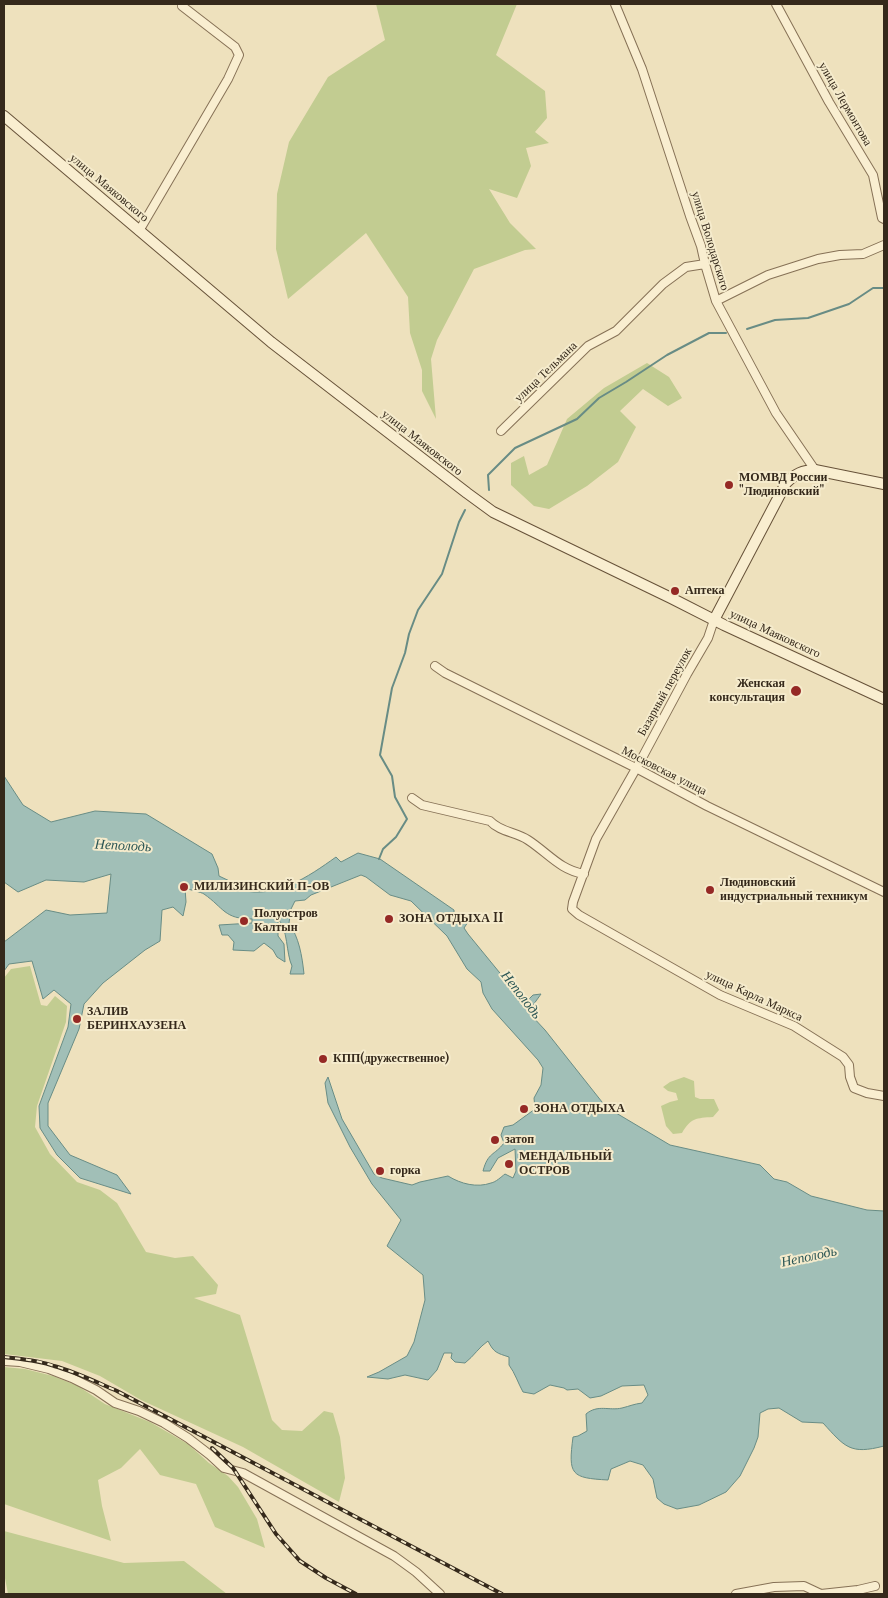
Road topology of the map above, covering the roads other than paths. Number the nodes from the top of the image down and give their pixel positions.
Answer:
1 (615, 4) edge
2 (776, 4) edge
3 (182, 6) dead end
4 (4, 116) edge
5 (884, 219) edge
6 (139, 231) junction
7 (884, 245) edge
8 (705, 264) junction
9 (716, 301) junction
10 (501, 432) dead end
11 (815, 470) junction
12 (884, 484) edge
13 (714, 620) junction
14 (435, 666) dead end
15 (884, 698) edge
16 (636, 768) junction
17 (412, 798) dead end
18 (584, 874) junction
19 (884, 892) edge
20 (572, 909) joint
21 (884, 1096) edge
22 (4, 1361) edge
23 (875, 1586) dead end
24 (440, 1594) edge
25 (736, 1594) edge
26 (821, 1594) edge

1 - 8 street, улица Володарского
2 - 5 street, улица Лермонтова
3 - 6 street
4 - 6 street, улица Маяковского
6 - 13 street, улица Маяковского
7 - 9 street
8 - 9 street, улица Володарского
8 - 10 street, улица Тельмана
9 - 11 street, улица Володарского
11 - 12 street
11 - 13 street
13 - 15 street, улица Маяковского
13 - 16 street, Базарный переулок
14 - 16 street, Московская улица
16 - 18 street, Базарный переулок
16 - 19 street, Московская улица
17 - 18 street
18 - 20 street, Базарный переулок
20 - 21 street, улица Карла Маркса
22 - 24 street
23 - 26 street
25 - 26 street

